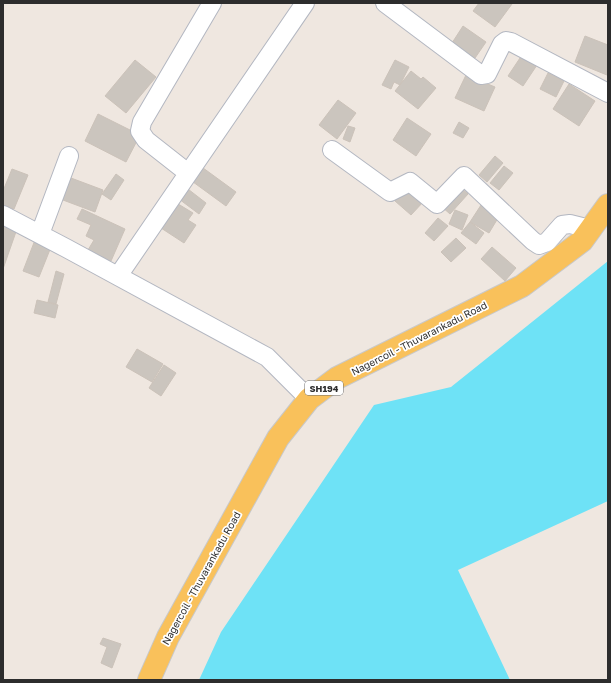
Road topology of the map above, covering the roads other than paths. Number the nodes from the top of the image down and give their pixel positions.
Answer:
1 (212, 3) edge
2 (305, 3) edge
3 (385, 3) edge
4 (608, 93) edge
5 (332, 150) dead end
6 (69, 156) dead end
7 (188, 173) junction
8 (608, 205) edge
9 (3, 215) edge
10 (590, 229) junction
11 (40, 234) junction
12 (118, 276) junction
13 (309, 399) junction
14 (149, 680) edge

1 - 7 street
2 - 7 street
3 - 4 street
5 - 10 street
6 - 11 street
7 - 12 street
8 - 10 main road, Nagercoil - Thuvarankadu Road / SH194
9 - 11 street
10 - 13 main road, Nagercoil - Thuvarankadu Road / SH194
11 - 12 street
12 - 13 street
13 - 14 main road, Nagercoil - Thuvarankadu Road / SH194

